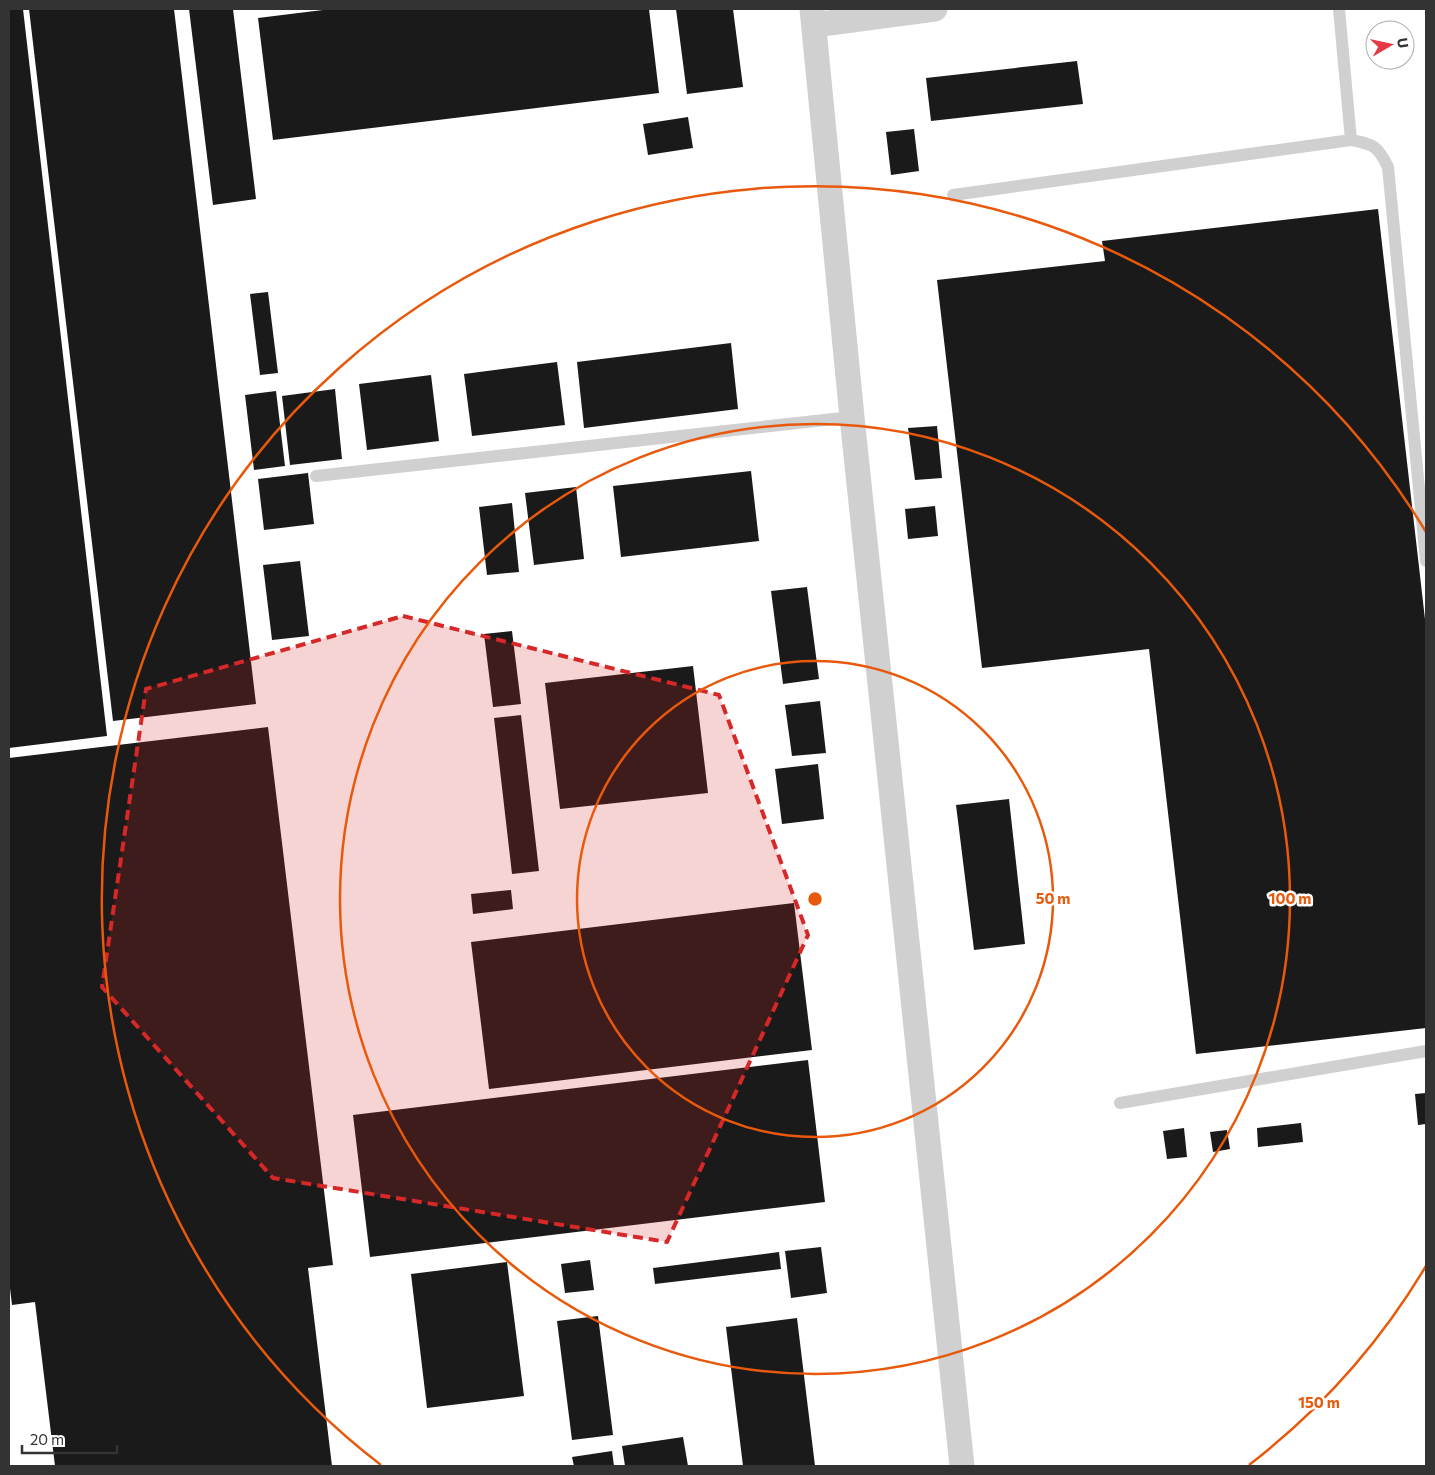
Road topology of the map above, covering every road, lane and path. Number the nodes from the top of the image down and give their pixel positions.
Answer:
1 (935, 9) edge
2 (1339, 9) edge
3 (813, 17) edge
4 (1351, 140) junction
5 (953, 195) dead end
6 (852, 417) junction
7 (316, 476) dead end
8 (1426, 561) edge
9 (1426, 1052) edge
10 (1120, 1103) dead end
11 (962, 1466) edge

1 - 3 street
2 - 4 lane
3 - 6 street
4 - 5 lane
4 - 8 lane
6 - 7 lane
6 - 11 street
9 - 10 lane

